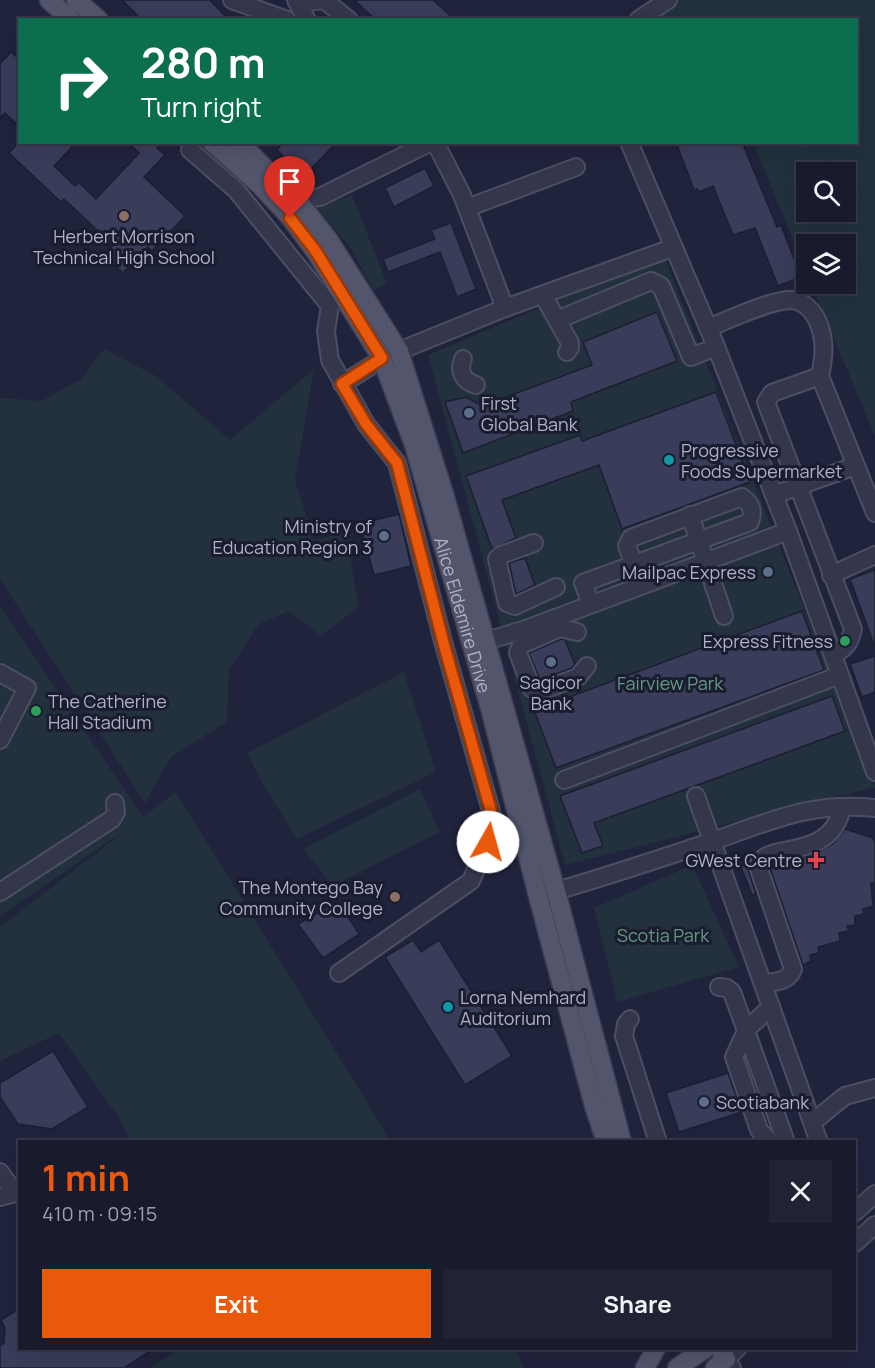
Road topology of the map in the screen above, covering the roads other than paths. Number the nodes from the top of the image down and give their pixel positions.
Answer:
1 (49, 0) edge
2 (76, 0) edge
3 (232, 0) edge
4 (323, 0) edge
5 (668, 0) edge
6 (297, 2) edge
7 (69, 18) edge
8 (97, 18) edge
9 (282, 18) edge
10 (306, 18) edge
11 (346, 18) edge
12 (641, 18) edge
13 (214, 144) edge
14 (241, 144) edge
15 (429, 144) edge
16 (434, 144) edge
17 (630, 144) edge
18 (189, 150) dead end
19 (576, 167) dead end
20 (298, 201) junction
21 (467, 208) junction
22 (672, 248) junction
23 (543, 295) junction
24 (505, 308) junction
25 (557, 320) junction
26 (708, 328) junction
27 (716, 347) junction
28 (567, 352) dead end
29 (391, 355) junction
30 (463, 358) dead end
31 (820, 376) junction
32 (342, 384) junction
33 (476, 385) dead end
34 (855, 466) junction
35 (797, 487) junction
36 (774, 495) junction
37 (875, 513) edge
38 (690, 515) junction
39 (788, 531) junction
40 (698, 540) junction
41 (534, 543) dead end
42 (875, 555) edge
43 (706, 562) junction
44 (634, 564) junction
45 (831, 575) junction
46 (556, 587) dead end
47 (591, 604) junction
48 (724, 616) dead end
49 (577, 632) dead end
50 (486, 641) junction
51 (833, 655) junction
52 (587, 666) dead end
53 (0, 673) edge
54 (840, 675) junction
55 (0, 740) edge
56 (875, 772) edge
57 (564, 780) dead end
58 (696, 796) dead end
59 (115, 803) dead end
60 (842, 807) junction
61 (875, 808) edge
62 (712, 841) junction
63 (556, 891) junction
64 (0, 892) edge
65 (339, 973) dead end
66 (763, 984) junction
67 (719, 987) dead end
68 (771, 1007) junction
69 (630, 1019) dead end
70 (747, 1029) junction
71 (875, 1088) edge
72 (813, 1122) junction
73 (605, 1140) edge
74 (621, 1140) edge
75 (657, 1140) edge
76 (768, 1140) edge
77 (785, 1140) edge
78 (818, 1140) edge
79 (0, 1172) edge
80 (875, 1194) edge
81 (0, 1197) edge
82 (856, 1211) edge
83 (875, 1225) edge
84 (856, 1242) edge
85 (655, 1350) edge
86 (717, 1356) edge
87 (645, 1368) edge
88 (677, 1368) edge

1 - 7 main road
2 - 8 main road
3 - 9 lane
4 - 6 lane
4 - 11 lane
5 - 12 lane
6 - 10 lane
13 - 29 main road, Alice Eldemire Drive
14 - 20 main road, Alice Eldemire Drive
15 - 20 lane
16 - 21 lane
17 - 22 lane
18 - 32 lane
19 - 21 lane
20 - 29 main road, Alice Eldemire Drive
21 - 24 lane
22 - 23 lane
22 - 26 lane
23 - 24 lane
23 - 25 lane
24 - 29 lane
25 - 27 lane
25 - 28 lane
26 - 27 lane
26 - 31 lane
27 - 36 lane
29 - 32 lane
29 - 50 main road, Alice Eldemire Drive
29 - 73 main road, Alice Eldemire Drive
30 - 33 lane
31 - 34 lane
31 - 35 lane
32 - 65 lane
34 - 35 lane
34 - 37 lane
35 - 36 lane
35 - 45 lane
36 - 39 lane
38 - 40 lane
38 - 40 lane
38 - 44 lane
39 - 43 lane
39 - 51 lane
40 - 43 lane
40 - 44 lane
41 - 46 lane
42 - 45 lane
43 - 47 lane
43 - 48 lane
44 - 47 lane
45 - 51 lane
47 - 50 lane
49 - 52 lane
50 - 63 main road, Alice Eldemire Drive
51 - 54 lane
53 - 55 lane
54 - 56 lane
54 - 57 lane
58 - 62 lane
59 - 64 lane
60 - 61 lane
60 - 62 lane
60 - 66 lane
62 - 63 lane
62 - 66 lane
63 - 74 main road, Alice Eldemire Drive
66 - 68 lane
67 - 70 lane
68 - 70 lane
68 - 72 lane
69 - 75 lane
70 - 76 lane
70 - 77 lane
71 - 72 lane
72 - 78 lane
79 - 81 lane
80 - 82 lane
83 - 84 lane
85 - 87 main road
86 - 88 main road

